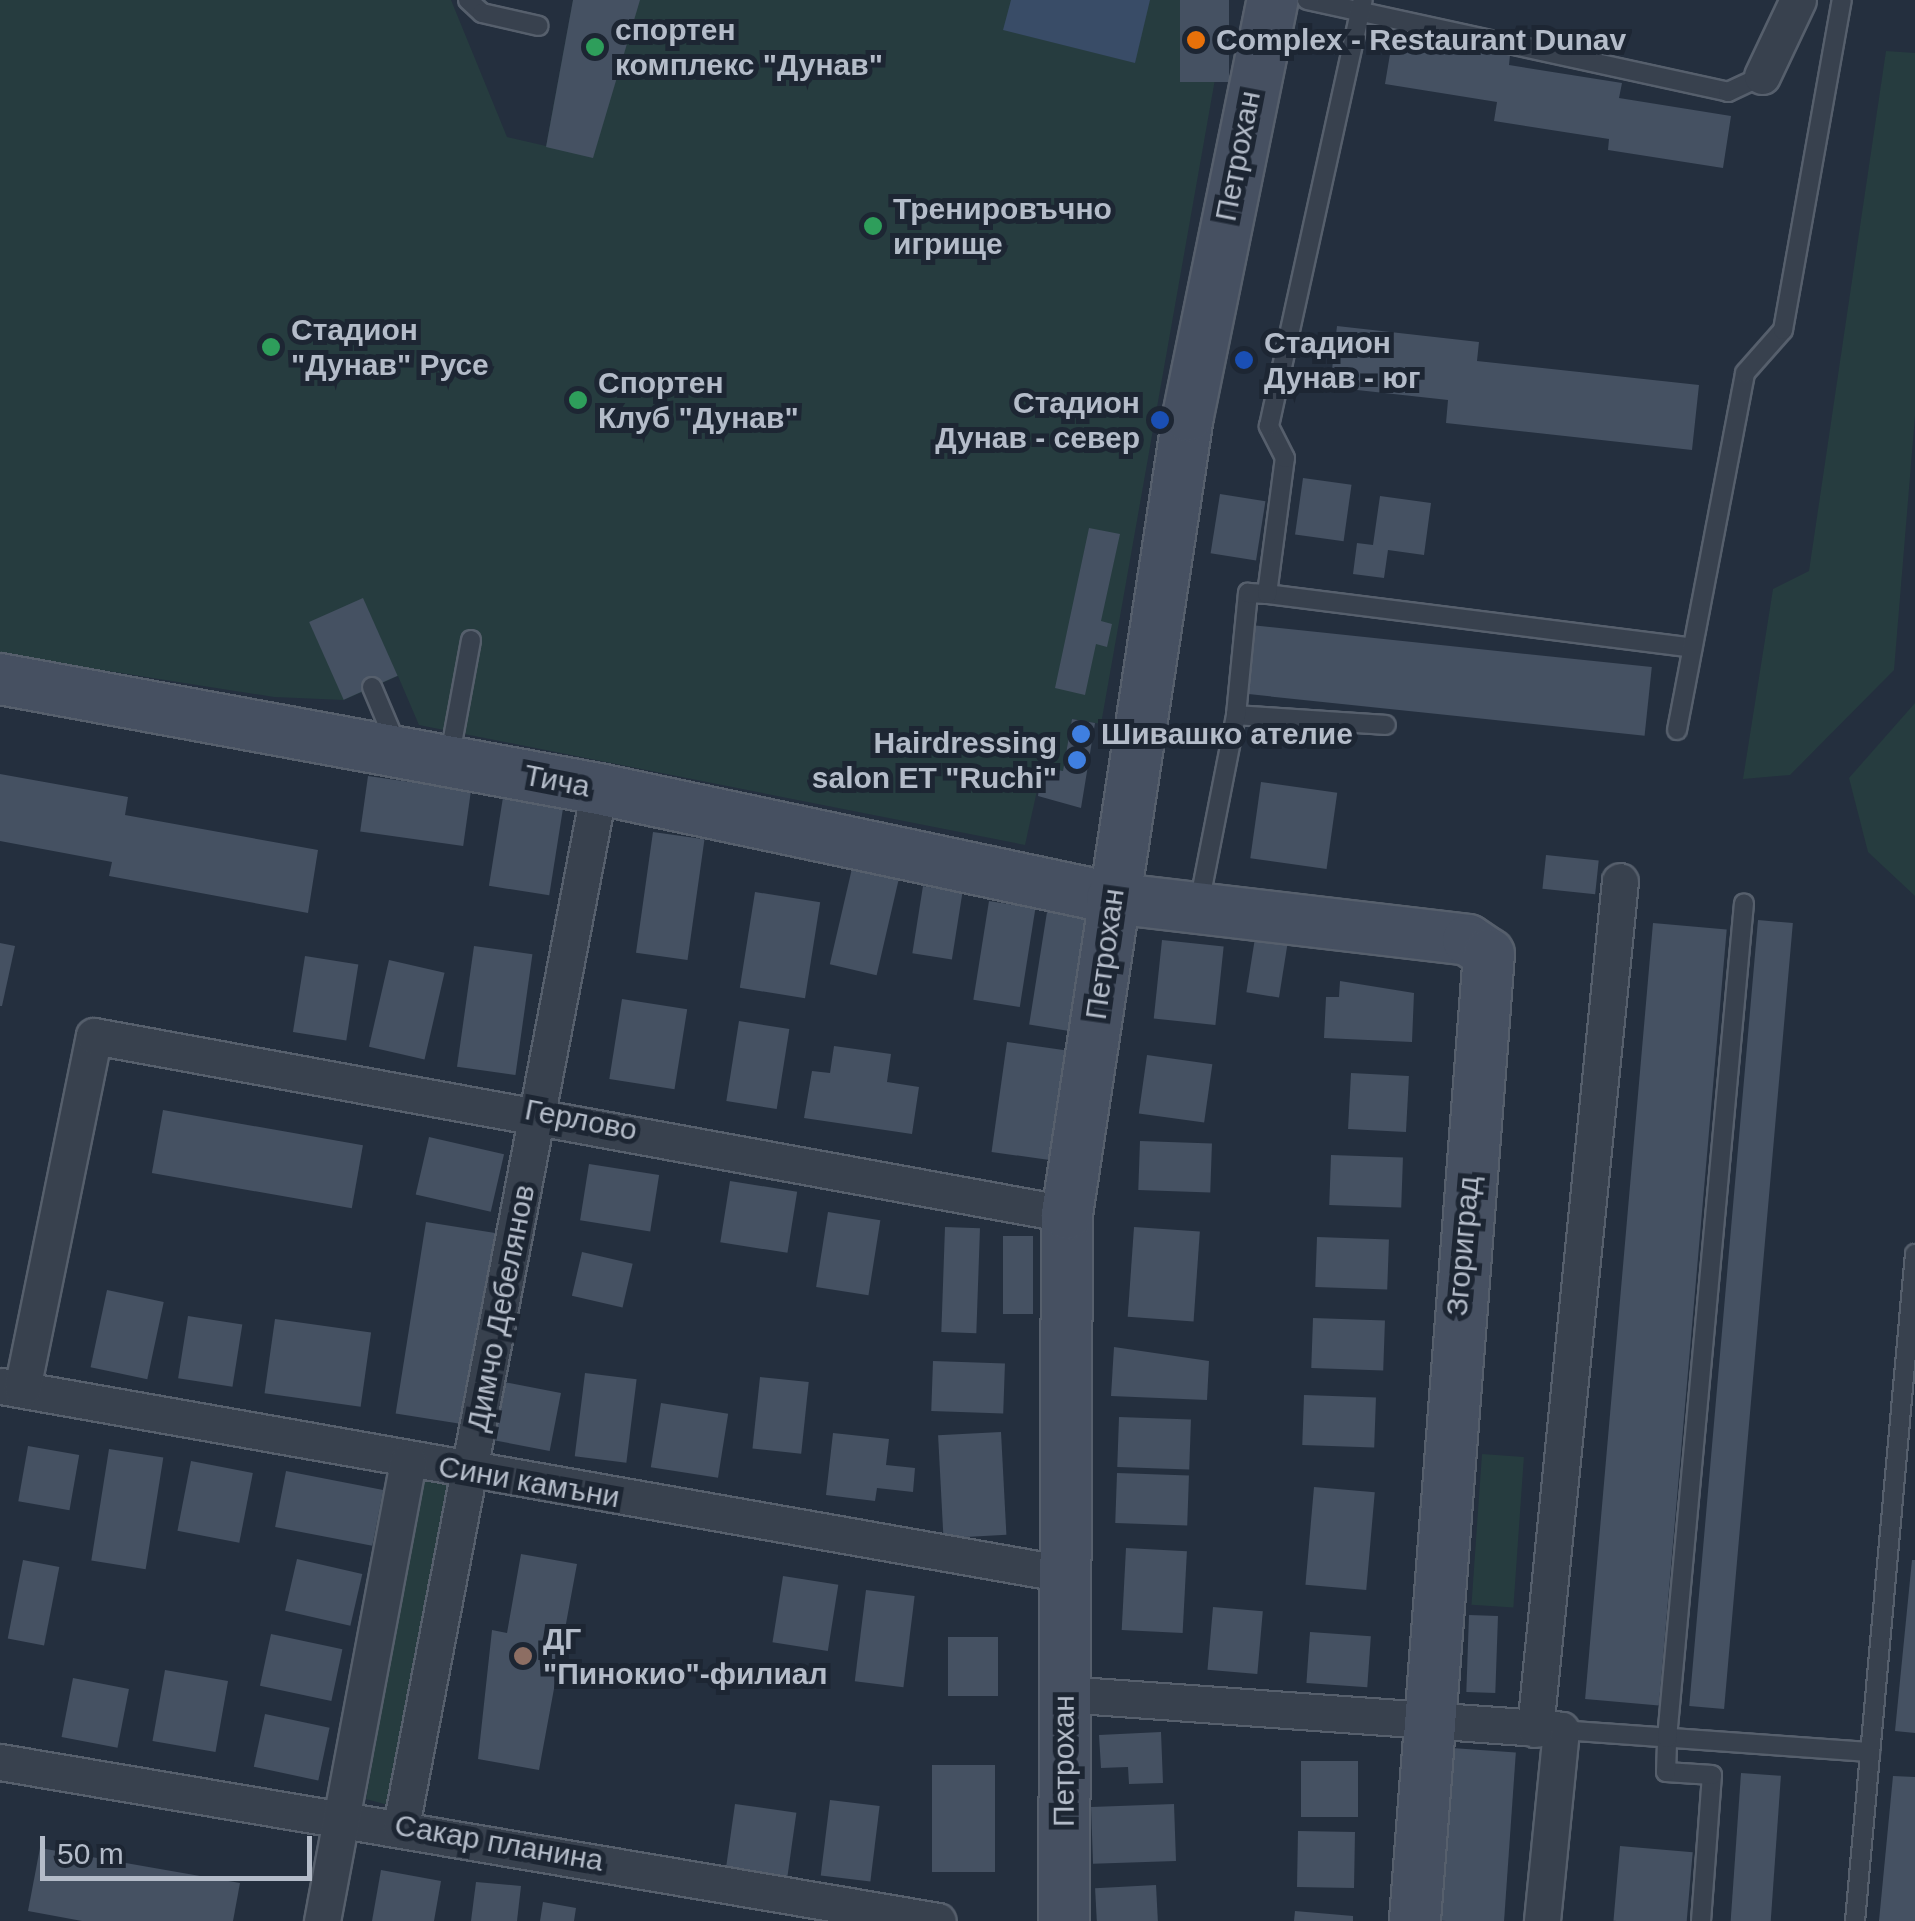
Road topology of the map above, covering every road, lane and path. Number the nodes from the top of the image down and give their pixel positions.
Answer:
1 (468, 0) edge
2 (1273, 0) edge
3 (1307, 0) edge
4 (1798, 0) edge
5 (1842, 0) edge
6 (1360, 6) edge
7 (539, 26) dead end
8 (1762, 76) joint
9 (1267, 594) junction
10 (471, 640) dead end
11 (1692, 648) junction
12 (0, 678) edge
13 (372, 687) dead end
14 (1236, 715) junction
15 (1386, 724) dead end
16 (1676, 730) dead end
17 (400, 751) junction
18 (448, 760) junction
19 (599, 789) junction
20 (1620, 881) dead end
21 (1112, 898) junction
22 (1744, 904) dead end
23 (1198, 909) junction
24 (540, 1112) junction
25 (1067, 1214) junction
26 (1915, 1254) edge
27 (11, 1387) edge
28 (408, 1461) junction
29 (469, 1472) junction
30 (1059, 1573) junction
31 (1064, 1694) junction
32 (1428, 1720) junction
33 (1548, 1730) junction
34 (1667, 1738) junction
35 (1870, 1752) junction
36 (0, 1762) edge
37 (344, 1816) junction
38 (401, 1826) junction
39 (322, 1921) edge
40 (938, 1921) edge
41 (1064, 1921) edge
42 (1415, 1921) edge
43 (1542, 1921) edge
44 (1701, 1921) edge
45 (1855, 1921) edge

1 - 7 lane
2 - 21 street, Петрохан
3 - 6 lane
4 - 8 street
5 - 11 lane
6 - 8 lane
6 - 9 lane
9 - 11 lane
9 - 14 lane
10 - 18 lane
11 - 16 lane
12 - 17 street, Тича
13 - 17 lane
14 - 15 lane
14 - 23 lane
17 - 18 street, Тича
18 - 19 street, Тича
19 - 21 street, Тича
19 - 24 street, Димчо Дебелянов
20 - 33 street
21 - 23 street, Згориград
21 - 25 street, Петрохан
22 - 34 lane
23 - 32 street, Згориград
24 - 25 street, Герлово
24 - 27 street, Герлово
24 - 29 street, Димчо Дебелянов
25 - 30 street, Петрохан
26 - 35 lane
27 - 28 street, Сини камъни
28 - 29 street, Сини камъни
28 - 37 street
29 - 30 street, Сини камъни
29 - 38 street, Димчо Дебелянов
30 - 31 street, Петрохан
31 - 32 street
31 - 41 street, Петрохан
32 - 33 street
32 - 42 street, Згориград
33 - 34 lane
33 - 43 street
34 - 35 lane
34 - 44 lane
35 - 45 lane
36 - 37 street, Сакар планина
37 - 38 street, Сакар планина
37 - 39 street
38 - 40 street, Сакар планина

